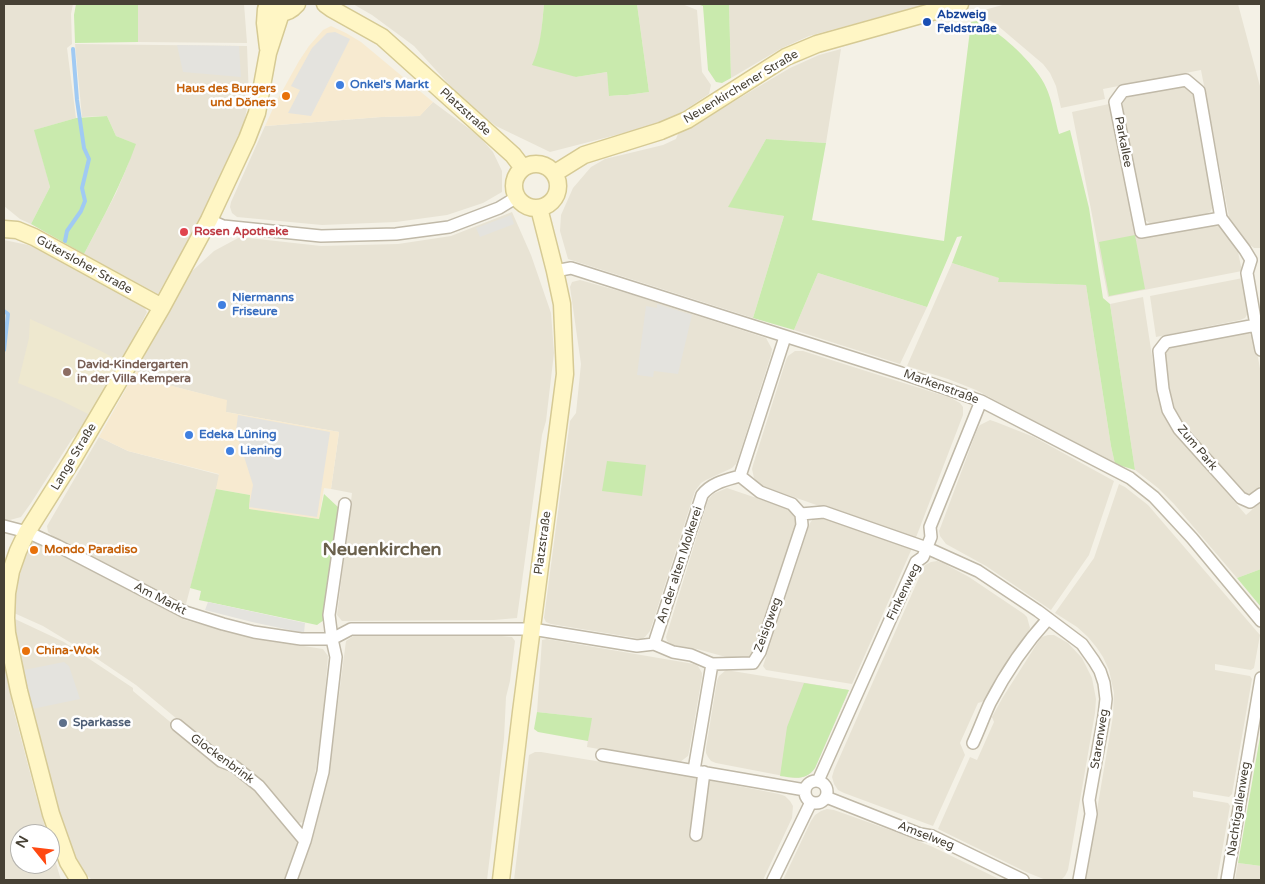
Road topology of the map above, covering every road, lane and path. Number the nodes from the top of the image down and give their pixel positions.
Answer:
1 (297, 4) edge
2 (960, 4) edge
3 (328, 6) edge
4 (270, 9) edge
5 (523, 168) junction
6 (555, 173) junction
7 (517, 197) junction
8 (539, 208) junction
9 (1222, 218) junction
10 (209, 220) junction
11 (4, 228) edge
12 (1256, 259) edge
13 (555, 271) junction
14 (162, 307) junction
15 (1256, 325) junction
16 (785, 337) junction
17 (1261, 350) edge
18 (981, 401) junction
19 (740, 476) junction
20 (1261, 494) edge
21 (345, 504) dead end
22 (801, 514) junction
23 (4, 526) edge
24 (27, 532) junction
25 (927, 548) junction
26 (1048, 619) junction
27 (1261, 622) edge
28 (532, 629) junction
29 (332, 639) junction
30 (654, 644) junction
31 (712, 664) junction
32 (1261, 678) edge
33 (177, 725) dead end
34 (973, 743) dead end
35 (602, 755) dead end
36 (699, 771) junction
37 (818, 781) junction
38 (805, 790) junction
39 (826, 798) junction
40 (811, 802) junction
41 (696, 835) dead end
42 (305, 841) junction
43 (79, 880) edge
44 (291, 880) edge
45 (501, 880) edge
46 (773, 880) edge
47 (1022, 880) edge
48 (1079, 880) edge
49 (1227, 880) edge

1 - 3 street, Platzstraße
1 - 4 street
2 - 6 street, Neuenkirchener Straße
3 - 5 street, Platzstraße
4 - 10 street, Lange Straße
5 - 6 street
5 - 7 street
6 - 8 street
7 - 8 street
7 - 10 street
8 - 13 street, Platzstraße
9 - 9 street, Parkallee
9 - 12 street, Parkallee
10 - 14 street, Lange Straße
11 - 14 street, Gütersloher Straße
12 - 15 street
13 - 16 street, Markenstraße
13 - 28 street, Platzstraße
14 - 24 street, Lange Straße
15 - 17 street
15 - 20 street, Zum Park
16 - 18 street, Markenstraße
16 - 19 street
18 - 25 street, Finkenweg
18 - 27 street, Markenstraße
19 - 22 street
19 - 30 street, An der alten Molkerei
21 - 29 street
22 - 25 street
22 - 31 street, Zeisigweg
23 - 24 street, Am Markt
24 - 29 street, Am Markt
24 - 43 street, Lange Straße
25 - 26 street, Starenweg
25 - 37 street, Finkenweg
26 - 34 street
26 - 48 street, Starenweg
28 - 29 street, Am Markt
28 - 30 street, Zeisigweg
28 - 45 street, Platzstraße
29 - 42 street
30 - 31 street, Zeisigweg
31 - 36 street
32 - 49 street, Nachtigallenweg
33 - 42 street, Glockenbrink
35 - 36 street
36 - 38 street
36 - 41 street
37 - 38 street
37 - 39 street
38 - 40 street
39 - 40 street
39 - 47 street, Amselweg
40 - 46 street
42 - 44 street

